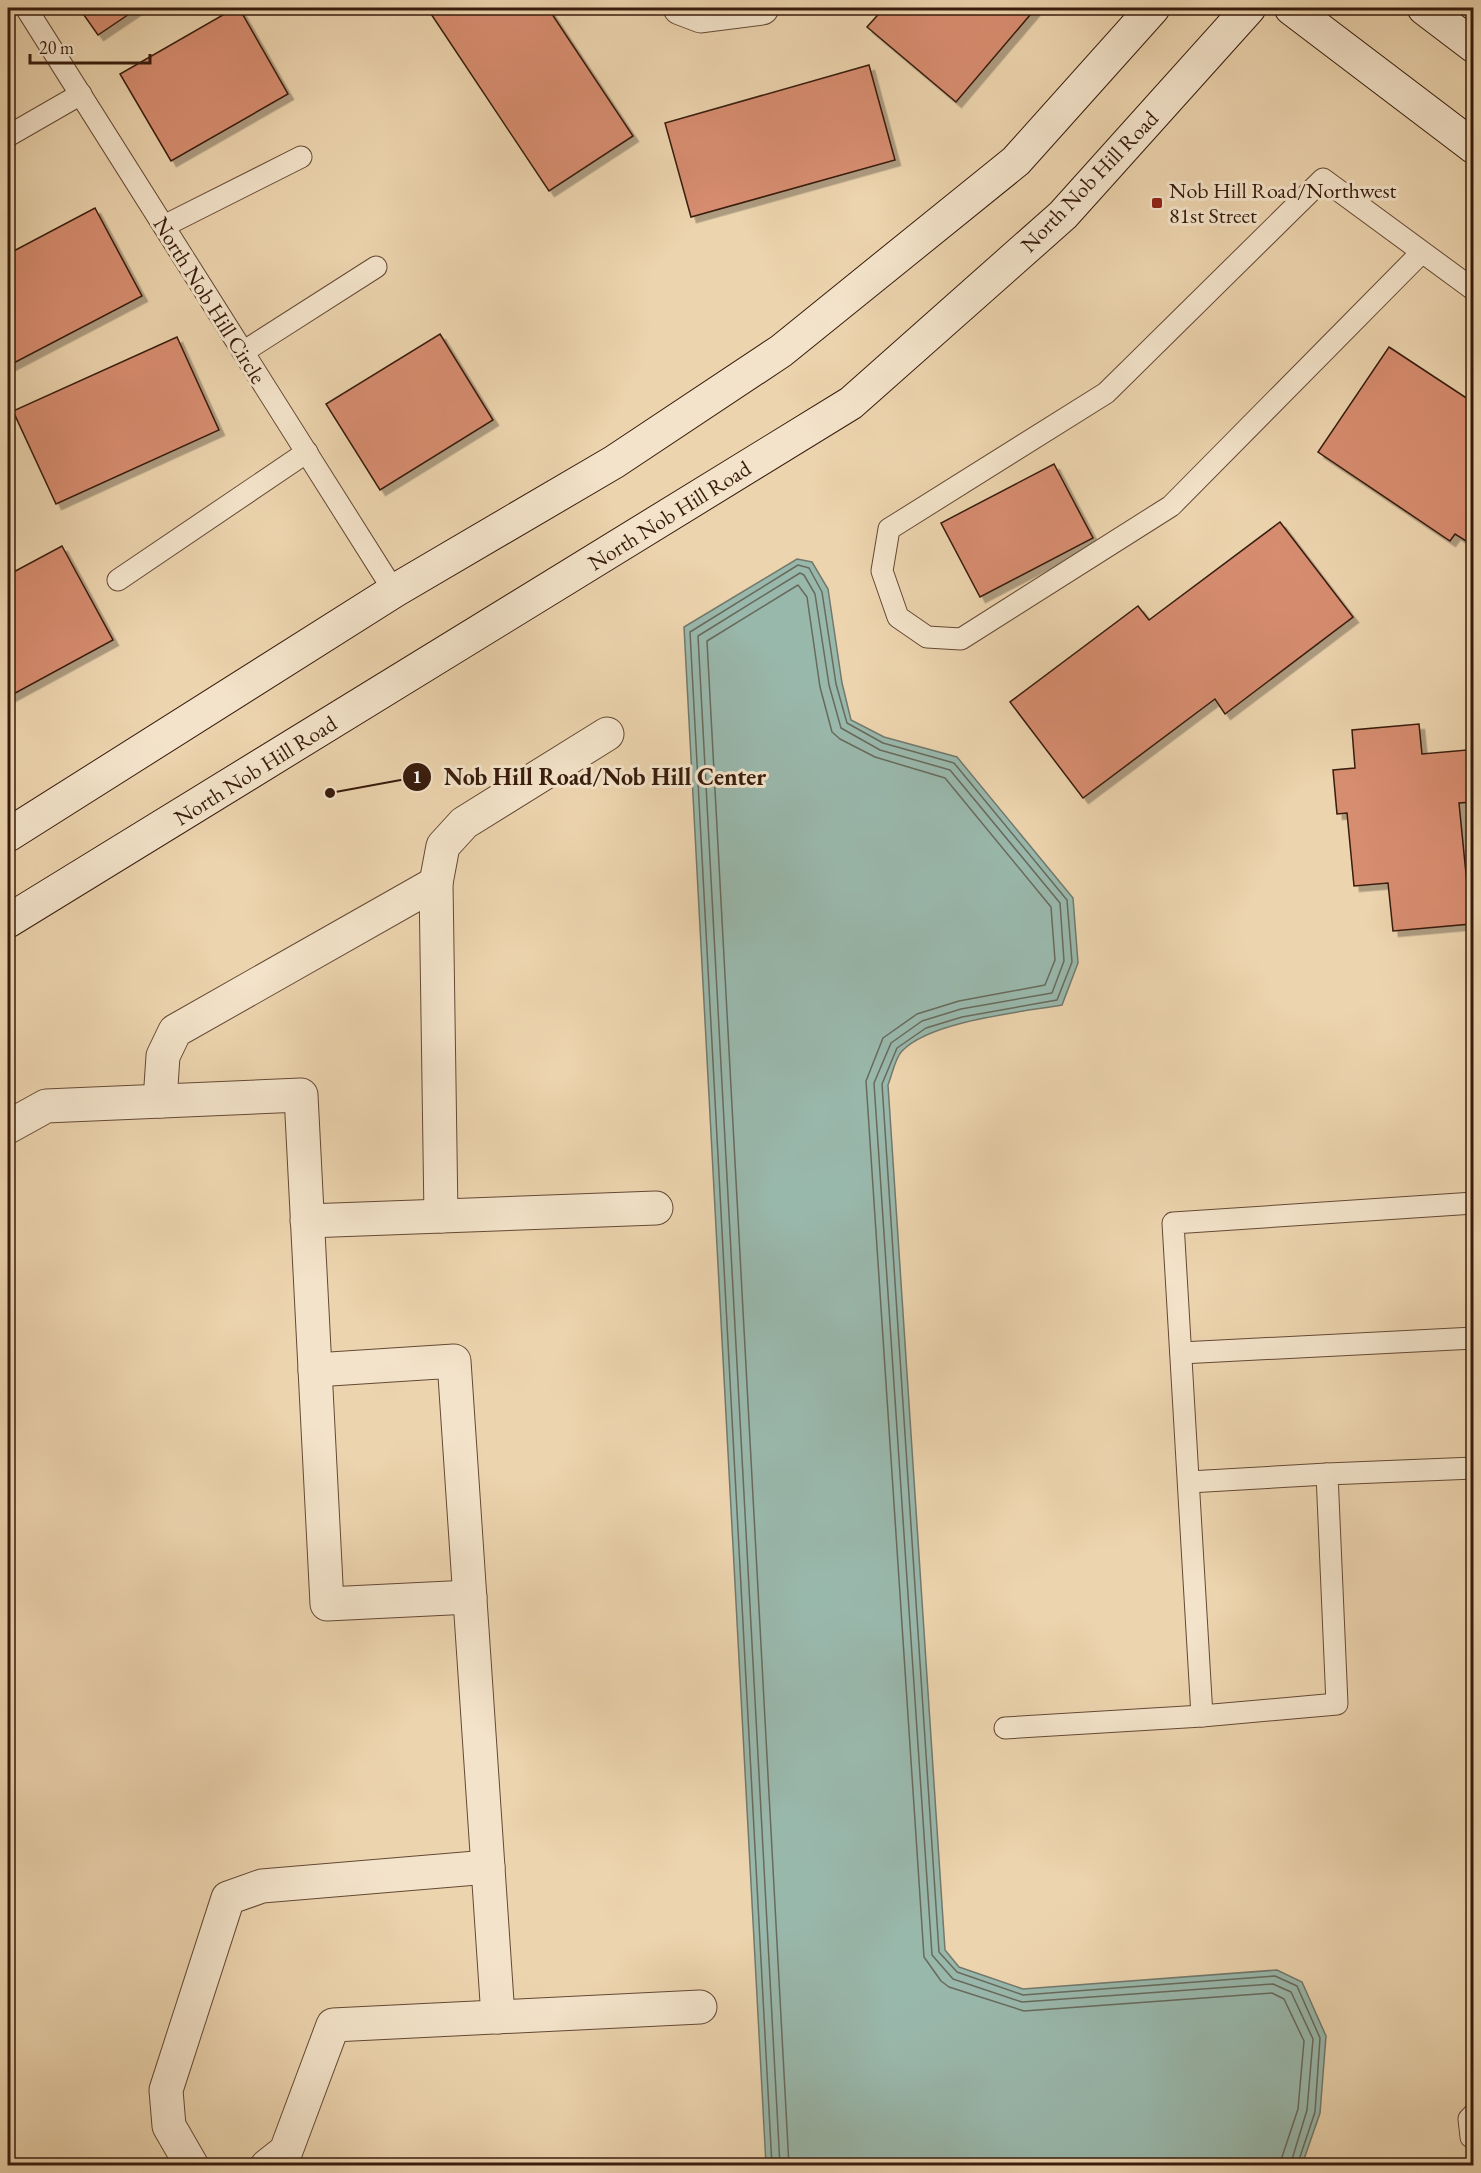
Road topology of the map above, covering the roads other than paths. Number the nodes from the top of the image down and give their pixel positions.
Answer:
1 (26, 8) edge
2 (762, 8) edge
3 (1153, 8) edge
4 (1249, 8) edge
5 (1291, 8) edge
6 (1424, 8) edge
7 (691, 12) edge
8 (1473, 46) edge
9 (81, 94) junction
10 (8, 136) edge
11 (1473, 147) edge
12 (301, 157) dead end
13 (164, 226) junction
14 (1422, 252) junction
15 (376, 267) dead end
16 (1473, 290) edge
17 (243, 352) junction
18 (307, 452) junction
19 (118, 580) dead end
20 (394, 591) junction
21 (607, 734) dead end
22 (8, 835) edge
23 (436, 883) junction
24 (8, 921) edge
25 (160, 1101) junction
26 (8, 1126) edge
27 (1473, 1203) edge
28 (656, 1208) dead end
29 (441, 1216) junction
30 (307, 1221) junction
31 (1473, 1338) edge
32 (1180, 1353) junction
33 (315, 1370) junction
34 (1473, 1468) edge
35 (1327, 1474) junction
36 (1188, 1482) junction
37 (470, 1597) junction
38 (1202, 1716) junction
39 (1005, 1728) dead end
40 (488, 1867) junction
41 (700, 2007) dead end
42 (498, 2017) junction
43 (1473, 2114) edge
44 (1473, 2139) edge
45 (192, 2166) edge
46 (267, 2166) edge

1 - 9 lane, North Nob Hill Circle
2 - 7 street
3 - 20 street
4 - 24 street, North Nob Hill Road
5 - 11 street
6 - 8 street
9 - 10 lane
9 - 13 lane, North Nob Hill Circle
12 - 13 lane
13 - 17 lane, North Nob Hill Circle
14 - 14 lane
14 - 16 lane
15 - 17 lane
17 - 18 lane, North Nob Hill Circle
18 - 19 lane
18 - 20 lane, North Nob Hill Circle
20 - 22 street
21 - 23 street
23 - 25 street
23 - 29 street
25 - 26 street
25 - 30 street
27 - 32 lane
28 - 29 street
29 - 30 street
30 - 33 street
31 - 32 lane
32 - 36 lane
33 - 37 street
33 - 37 street
34 - 35 lane
35 - 36 lane
35 - 38 lane
36 - 38 lane
37 - 40 street
38 - 39 lane
40 - 42 street
40 - 45 street
41 - 42 street
42 - 46 street
43 - 44 lane

